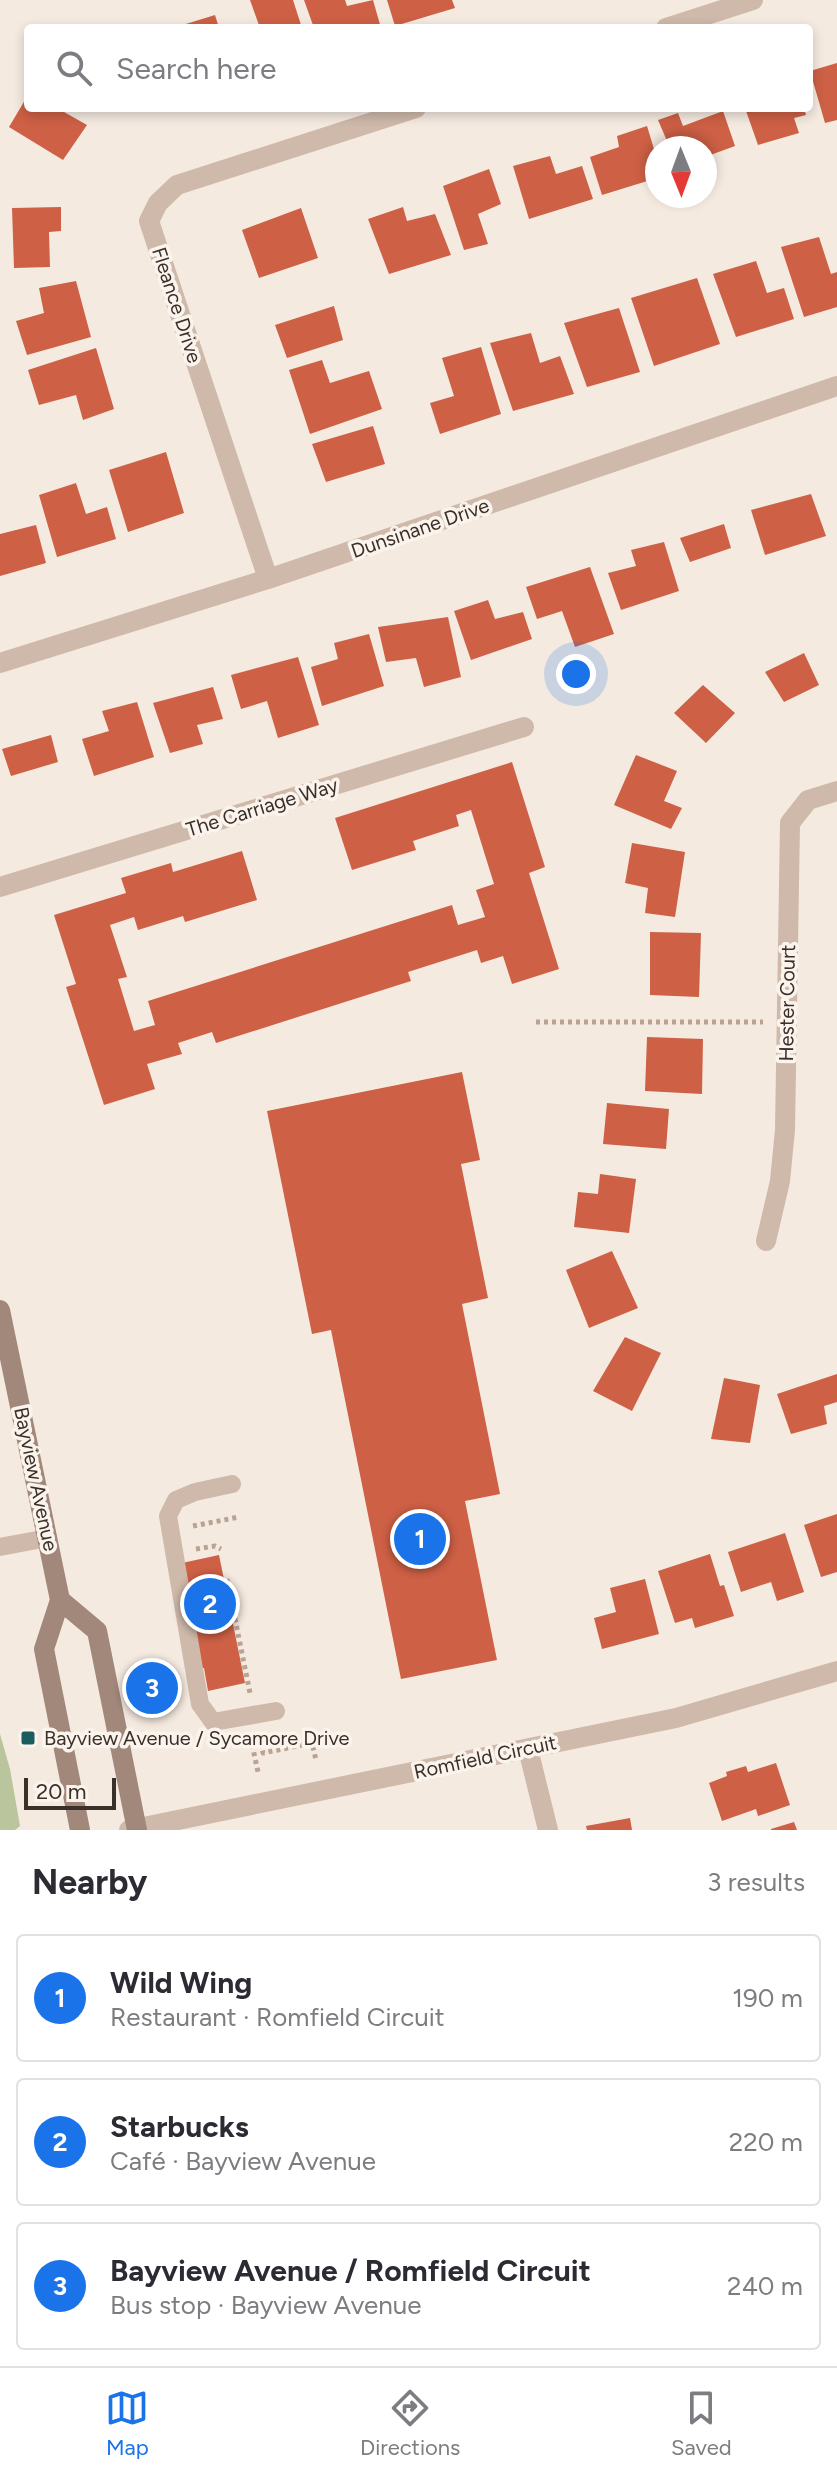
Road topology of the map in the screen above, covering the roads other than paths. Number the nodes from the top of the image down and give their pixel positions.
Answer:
1 (753, 0) edge
2 (678, 24) edge
3 (404, 112) edge
4 (837, 386) edge
5 (268, 579) junction
6 (0, 663) edge
7 (524, 727) dead end
8 (837, 791) edge
9 (0, 887) edge
10 (766, 1241) dead end
11 (0, 1310) edge
12 (232, 1484) dead end
13 (48, 1538) junction
14 (0, 1547) edge
15 (60, 1600) junction
16 (836, 1675) edge
17 (276, 1711) dead end
18 (528, 1749) junction
19 (134, 1829) edge
20 (80, 1830) edge
21 (548, 1830) edge

1 - 2 street
3 - 5 street, Fleance Drive
4 - 5 street, Dunsinane Drive
5 - 6 street, Dunsinane Drive
7 - 9 street, The Carriage Way
8 - 10 street, Hester Court
11 - 13 main road, Bayview Avenue
12 - 17 lane
13 - 14 lane
13 - 15 main road, Bayview Avenue
15 - 19 main road
15 - 20 main road, Bayview Avenue
16 - 18 street, Romfield Circuit
18 - 19 street, Romfield Circuit
18 - 21 street

